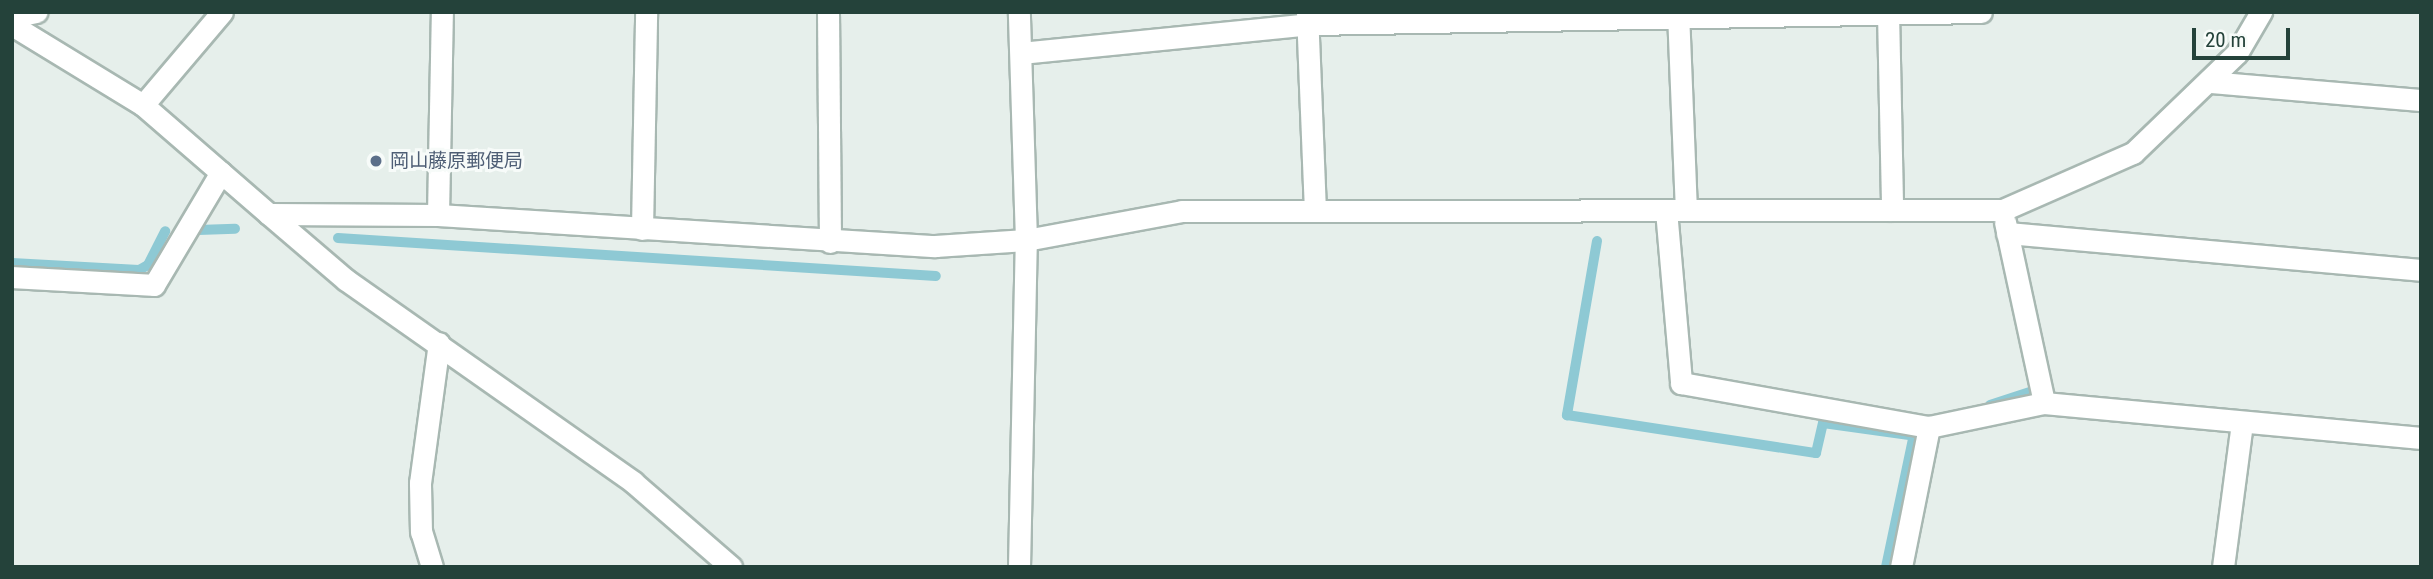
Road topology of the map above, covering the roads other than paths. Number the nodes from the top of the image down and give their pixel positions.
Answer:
1 (36, 12) edge
2 (222, 12) edge
3 (442, 12) edge
4 (646, 12) edge
5 (828, 12) edge
6 (1019, 12) edge
7 (1981, 12) edge
8 (2261, 12) edge
9 (1888, 13) edge
10 (1679, 15) edge
11 (12, 17) edge
12 (1495, 17) edge
13 (1309, 18) edge
14 (12, 24) edge
15 (1021, 52) junction
16 (2210, 82) junction
17 (2421, 100) edge
18 (143, 105) junction
19 (221, 172) junction
20 (2003, 209) junction
21 (1315, 210) junction
22 (1676, 210) junction
23 (1892, 210) junction
24 (269, 214) junction
25 (438, 215) junction
26 (642, 229) junction
27 (2007, 233) junction
28 (1026, 240) junction
29 (830, 242) junction
30 (2421, 270) edge
31 (12, 277) edge
32 (439, 343) junction
33 (2044, 403) junction
34 (2242, 423) junction
35 (1929, 427) junction
36 (2421, 439) edge
37 (432, 567) edge
38 (731, 567) edge
39 (1019, 567) edge
40 (1901, 567) edge
41 (2222, 567) edge

1 - 11 street
2 - 18 street
3 - 25 street
4 - 26 street
5 - 29 street
6 - 15 street
7 - 9 street
8 - 16 street
9 - 10 street
9 - 23 street
10 - 12 street
10 - 22 street
12 - 13 street
13 - 15 street
13 - 21 street
14 - 18 street
15 - 28 street
16 - 17 street
16 - 20 street
18 - 19 street
19 - 24 street
19 - 31 street
20 - 23 street
20 - 27 street
21 - 22 street
21 - 28 street
22 - 23 street
22 - 35 street
24 - 25 street
24 - 32 street
25 - 26 street
26 - 29 street
27 - 30 street
27 - 33 street
28 - 29 street
28 - 39 street
32 - 37 street
32 - 38 street
33 - 34 street
33 - 35 street
34 - 36 street
34 - 41 street
35 - 40 street

